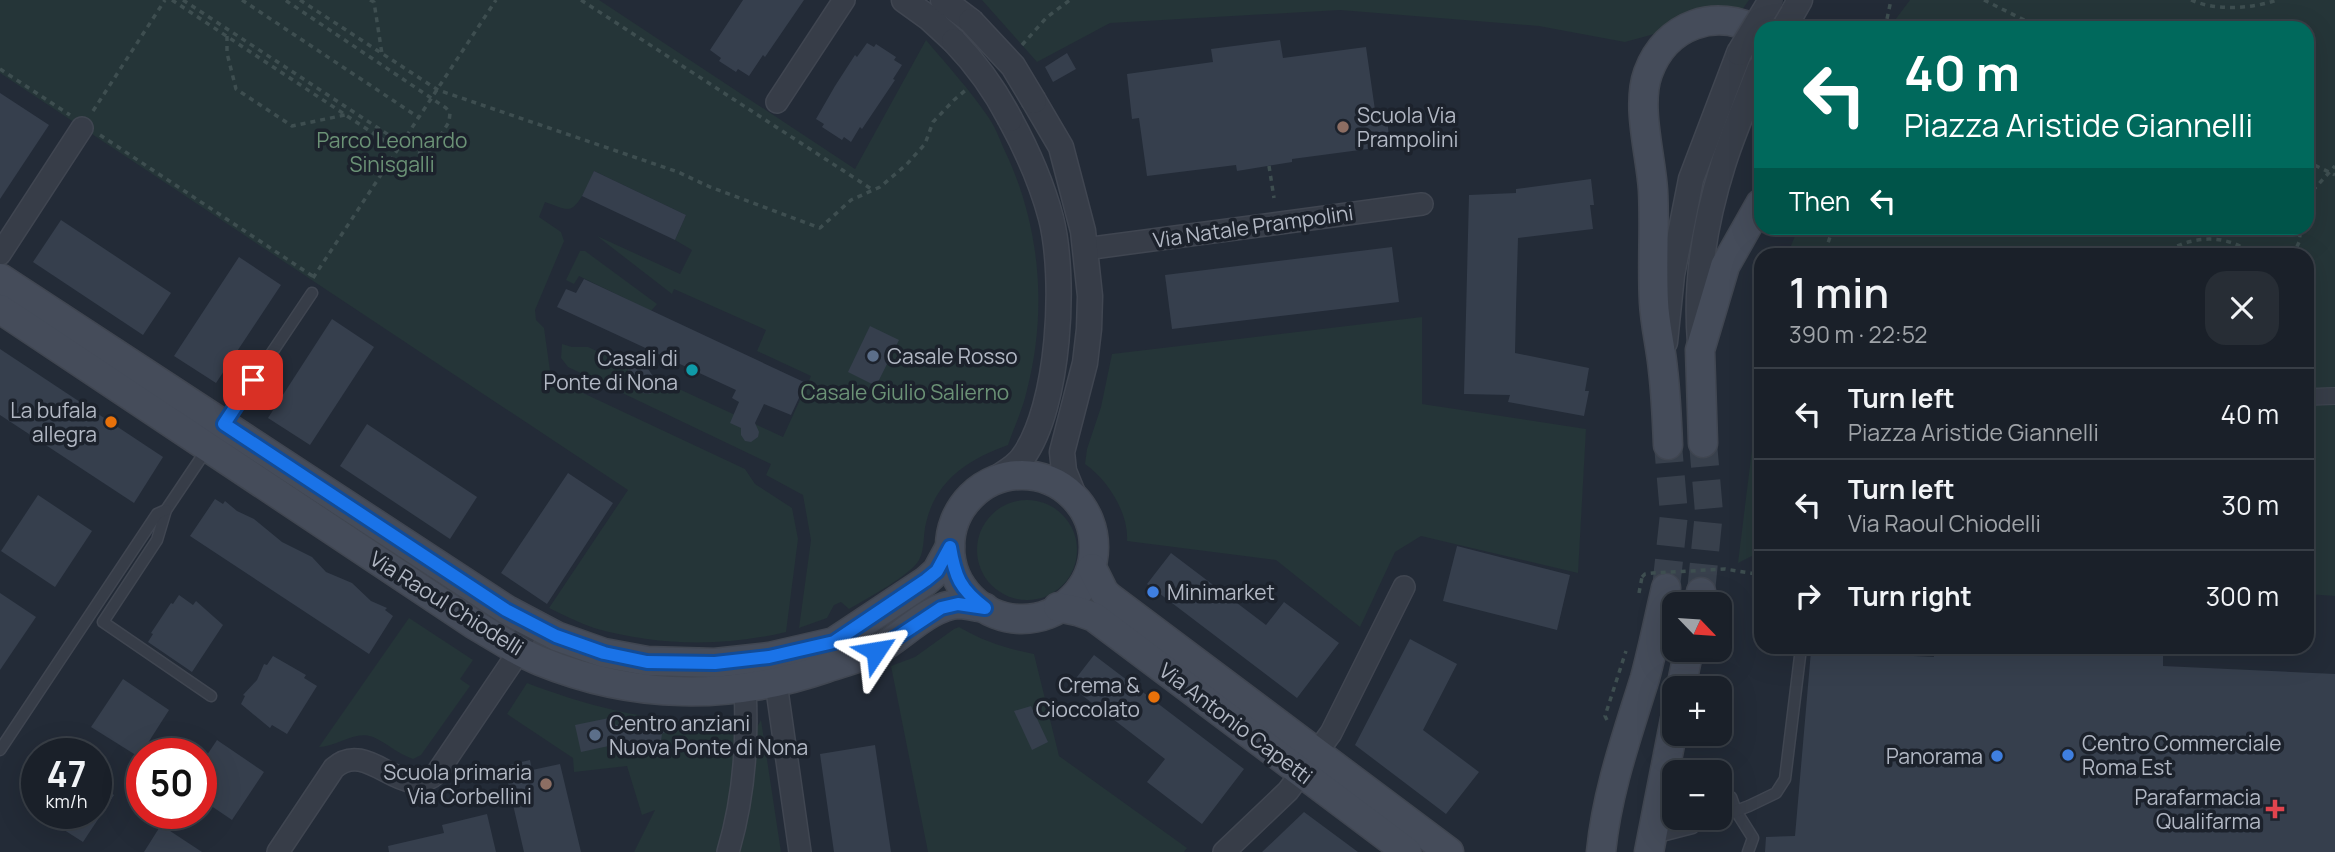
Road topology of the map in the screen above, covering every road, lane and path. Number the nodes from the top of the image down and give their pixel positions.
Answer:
1 (165, 0) edge
2 (172, 0) edge
3 (183, 0) edge
4 (242, 0) edge
5 (285, 0) edge
6 (300, 0) edge
7 (370, 0) edge
8 (496, 0) edge
9 (581, 0) edge
10 (844, 0) edge
11 (904, 0) edge
12 (943, 0) edge
13 (1070, 0) edge
14 (1771, 0) edge
15 (1800, 0) edge
16 (1891, 0) edge
17 (1984, 0) edge
18 (2191, 0) edge
19 (2277, 0) edge
20 (1758, 21) edge
21 (1788, 21) edge
22 (1888, 21) edge
23 (2026, 21) edge
24 (1754, 28) edge
25 (1754, 28) edge
26 (227, 36) junction
27 (1016, 50) dead end
28 (382, 54) junction
29 (0, 69) edge
30 (974, 83) dead end
31 (1754, 84) edge
32 (438, 90) junction
33 (433, 97) junction
34 (777, 102) dead end
35 (345, 115) junction
36 (418, 117) junction
37 (83, 126) junction
38 (401, 143) junction
39 (397, 149) junction
40 (2314, 165) edge
41 (1269, 166) dead end
42 (2335, 166) edge
43 (2329, 172) junction
44 (2335, 175) edge
45 (2314, 189) edge
46 (873, 190) junction
47 (1274, 198) dead end
48 (1422, 204) dead end
49 (1754, 215) edge
50 (1053, 236) junction
51 (1084, 240) junction
52 (2171, 248) edge
53 (2245, 248) edge
54 (0, 254) edge
55 (0, 278) edge
56 (312, 293) dead end
57 (0, 309) edge
58 (1700, 350) junction
59 (1663, 368) junction
60 (2335, 396) edge
61 (2314, 397) edge
62 (224, 424) junction
63 (1703, 443) tunnel mouth
64 (1668, 445) tunnel mouth
65 (208, 447) junction
66 (990, 483) junction
67 (1074, 498) junction
68 (166, 510) junction
69 (950, 547) junction
70 (1092, 568) junction
71 (1754, 574) edge
72 (1654, 582) junction
73 (1404, 587) dead end
74 (1639, 596) dead end
75 (1058, 607) junction
76 (985, 608) junction
77 (530, 622) junction
78 (1630, 641) dead end
79 (518, 649) junction
80 (1800, 654) edge
81 (776, 682) junction
82 (745, 688) junction
83 (211, 696) dead end
84 (1611, 729) dead end
85 (1670, 746) edge
86 (0, 750) edge
87 (1310, 762) junction
88 (1732, 800) edge
89 (1736, 811) junction
90 (1732, 812) edge
91 (1688, 830) edge
92 (1600, 844) edge
93 (1650, 845) edge
94 (278, 852) edge
95 (728, 852) edge
96 (800, 852) edge
97 (1224, 852) edge
98 (1407, 852) edge
99 (1449, 852) edge
100 (1748, 852) edge

1 - 37 path
2 - 26 path
3 - 38 path
4 - 36 path
5 - 33 path
6 - 28 path
7 - 28 path
8 - 32 path
9 - 46 path
10 - 34 street
11 - 50 street, bridge
12 - 51 street, bridge
13 - 27 path
14 - 20 street, bridge
15 - 21 street
16 - 22 path
17 - 23 path
18 - 19 path
24 - 59 street, bridge
25 - 59 main road
26 - 35 path
26 - 35 path
28 - 32 path
29 - 37 path
30 - 46 path
31 - 58 street
32 - 33 path
32 - 46 path
33 - 36 path
33 - 38 path
35 - 39 path
36 - 38 path
37 - 39 path
37 - 54 street
38 - 39 path
40 - 43 path
41 - 47 path
42 - 43 path
43 - 44 path
43 - 45 path
48 - 51 street, Via Natale Prampolini
49 - 58 main road
50 - 51 street, Via Natale Prampolini
50 - 66 street
51 - 67 street
52 - 53 path
55 - 62 main road, Via Raoul Chiodelli
56 - 62 lane
57 - 65 main road, Via Raoul Chiodelli
58 - 63 main road
59 - 64 main road
60 - 61 street
62 - 65 lane
62 - 77 main road, Via Raoul Chiodelli
65 - 68 lane
65 - 79 main road, Via Raoul Chiodelli
66 - 67 main road
66 - 69 main road
67 - 70 main road
68 - 83 lane
68 - 86 lane
69 - 76 main road
69 - 77 main road, Via Raoul Chiodelli
70 - 75 main road
70 - 87 main road, Via Antonio Capetti
71 - 72 path, bridge
72 - 74 path
72 - 92 main road
73 - 87 street, Via Antonio Capetti
75 - 76 main road
75 - 87 main road, Via Antonio Capetti
76 - 81 main road, Via Raoul Chiodelli
77 - 79 street
78 - 84 path
79 - 82 main road, Via Raoul Chiodelli
79 - 94 street
80 - 89 lane
81 - 82 main road, Via Raoul Chiodelli
81 - 96 street
82 - 95 street
85 - 93 main road
87 - 97 street
87 - 98 main road, Via Antonio Capetti
87 - 99 main road, Via Antonio Capetti
88 - 89 lane
89 - 90 lane
89 - 100 lane
91 - 93 lane

